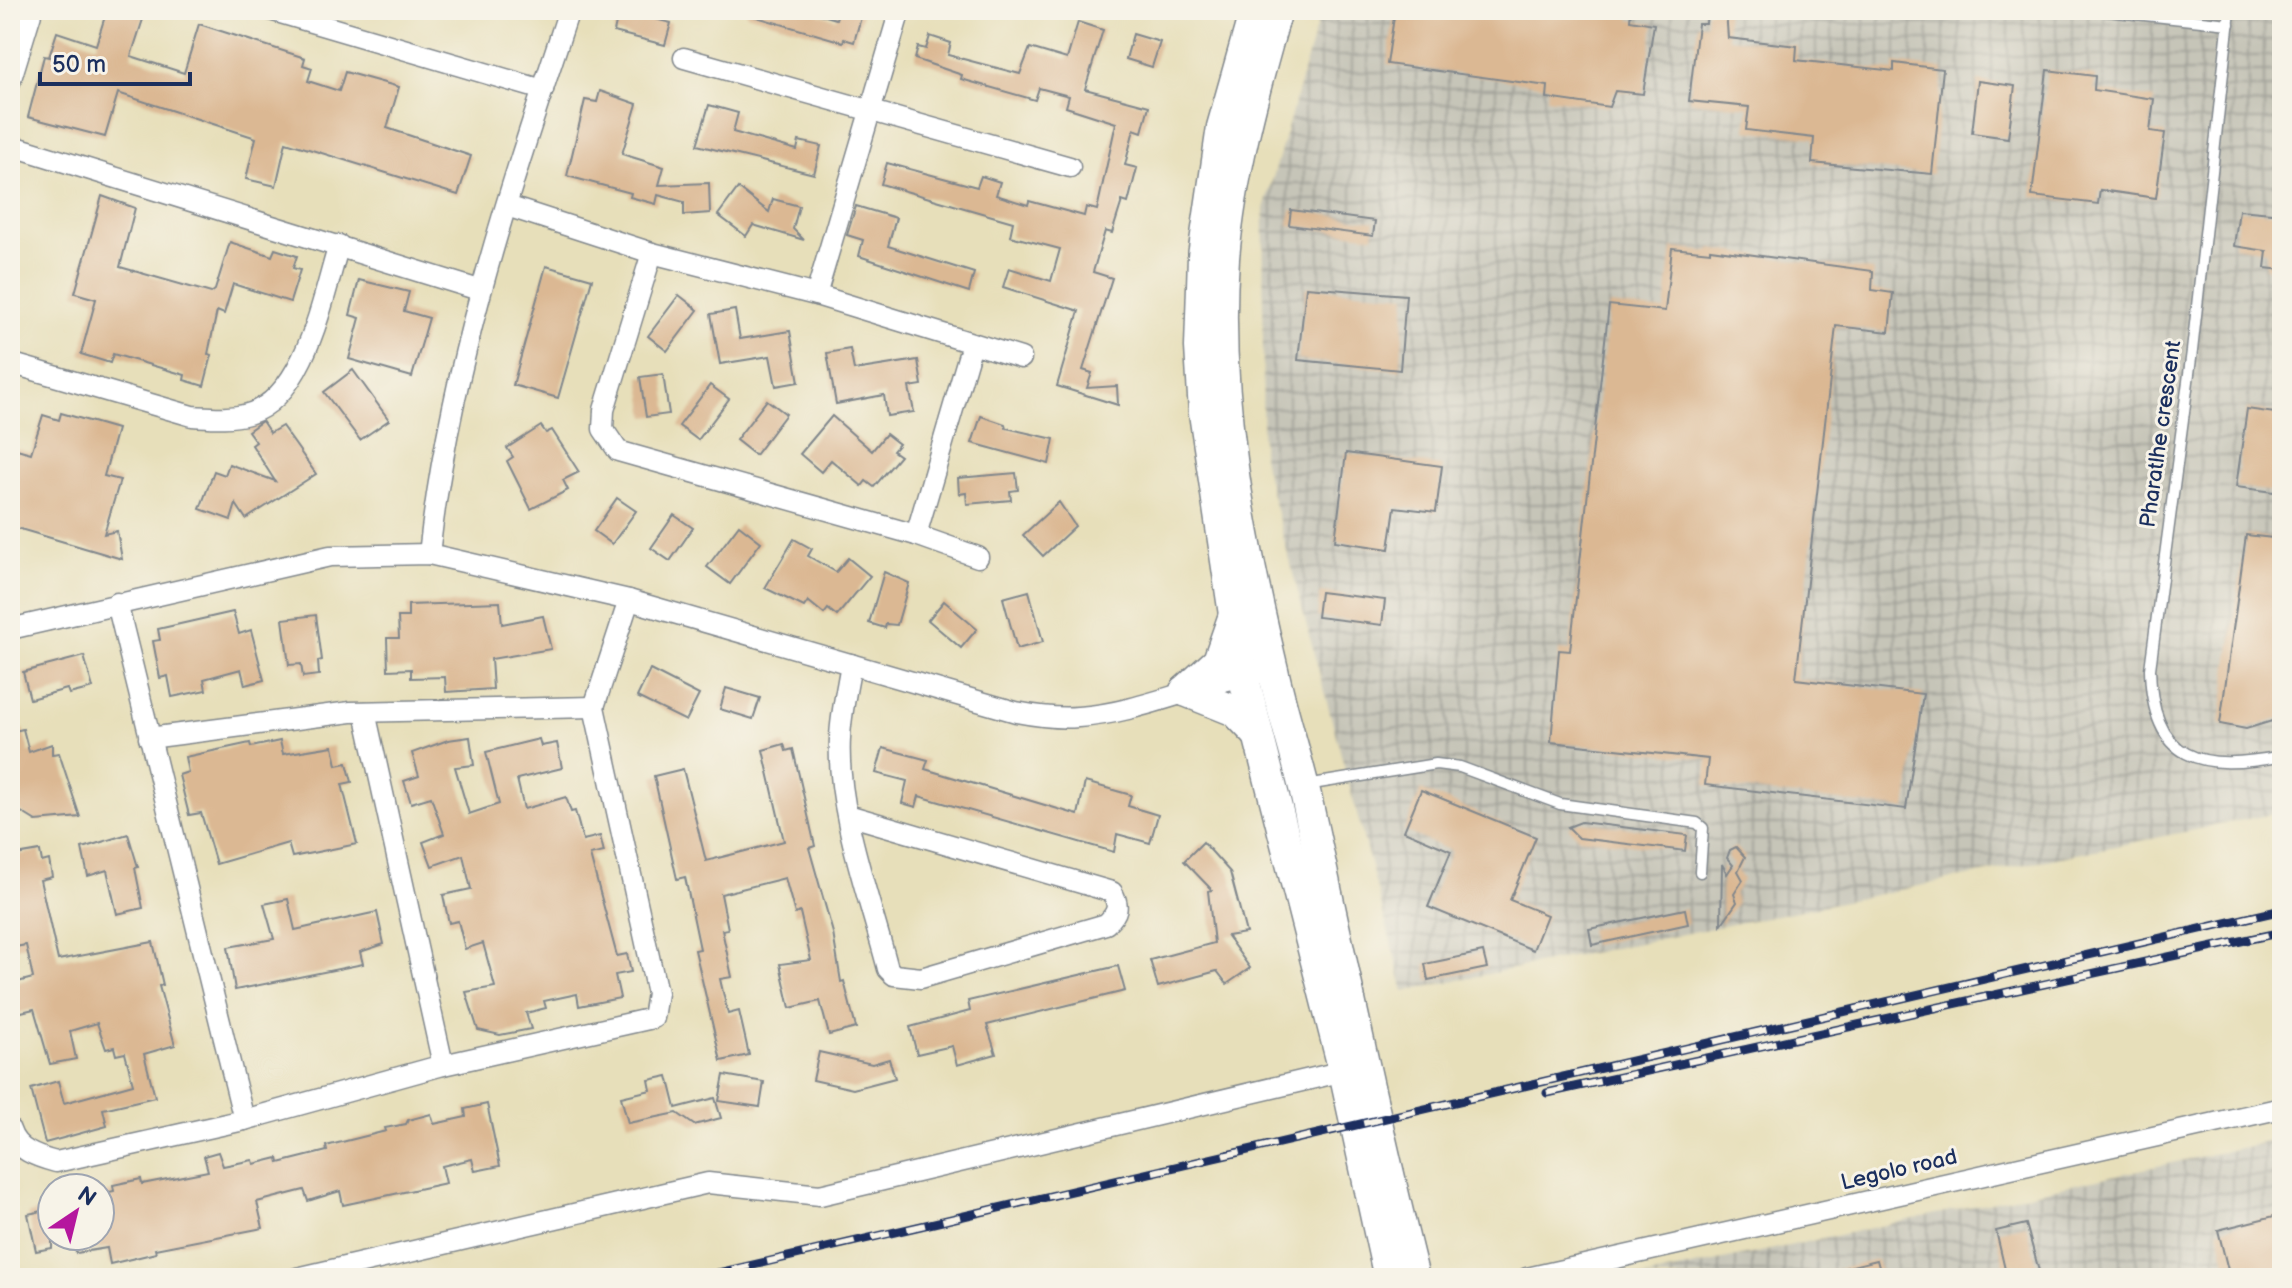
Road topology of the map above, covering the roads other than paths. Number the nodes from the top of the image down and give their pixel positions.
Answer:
1 (32, 10) edge
2 (270, 10) edge
3 (569, 10) edge
4 (900, 10) edge
5 (1255, 10) edge
6 (1277, 10) edge
7 (2098, 10) edge
8 (2230, 10) edge
9 (2229, 24) junction
10 (684, 58) dead end
11 (10, 82) edge
12 (543, 90) junction
13 (869, 110) junction
14 (10, 145) edge
15 (1070, 167) dead end
16 (507, 206) junction
17 (339, 245) junction
18 (652, 253) junction
19 (479, 290) junction
20 (816, 295) junction
21 (972, 344) junction
22 (1021, 358) dead end
23 (10, 363) edge
24 (916, 535) junction
25 (429, 554) junction
26 (978, 557) dead end
27 (629, 600) junction
28 (117, 603) junction
29 (1235, 612) junction
30 (10, 629) edge
31 (851, 664) junction
32 (1258, 673) junction
33 (1185, 691) junction
34 (594, 707) junction
35 (365, 712) junction
36 (1258, 735) junction
37 (149, 738) junction
38 (2282, 756) edge
39 (1304, 786) junction
40 (848, 815) junction
41 (1700, 872) dead end
42 (443, 1065) junction
43 (1344, 1071) junction
44 (2282, 1108) edge
45 (244, 1120) junction
46 (10, 1130) edge
47 (297, 1278) edge
48 (1389, 1278) edge
49 (1414, 1278) edge
50 (1527, 1278) edge

1 - 11 street
2 - 12 street
3 - 12 street
4 - 13 street
5 - 29 main road
6 - 32 main road
7 - 9 lane
8 - 9 lane, Pharatlhe crescent
9 - 38 lane, Pharatlhe crescent
10 - 13 street
12 - 16 street
13 - 15 street
13 - 20 street
14 - 17 street
16 - 18 street
16 - 19 street
17 - 19 street
17 - 23 street
18 - 20 street
18 - 24 street
19 - 25 street
20 - 21 street
21 - 22 street
21 - 24 street
24 - 26 street
25 - 27 street
25 - 28 street
27 - 31 street
27 - 34 street
28 - 30 street
28 - 37 street
29 - 32 main road
29 - 33 main road
31 - 33 street
31 - 40 street
32 - 33 street
32 - 36 main road
32 - 39 main road
33 - 36 main road
34 - 35 street
34 - 42 street
35 - 37 street
35 - 42 street
36 - 43 main road
37 - 45 street
39 - 41 lane
39 - 49 main road
40 - 40 street
42 - 45 street
43 - 47 street
43 - 48 main road
44 - 50 street, Legolo road
45 - 46 street

